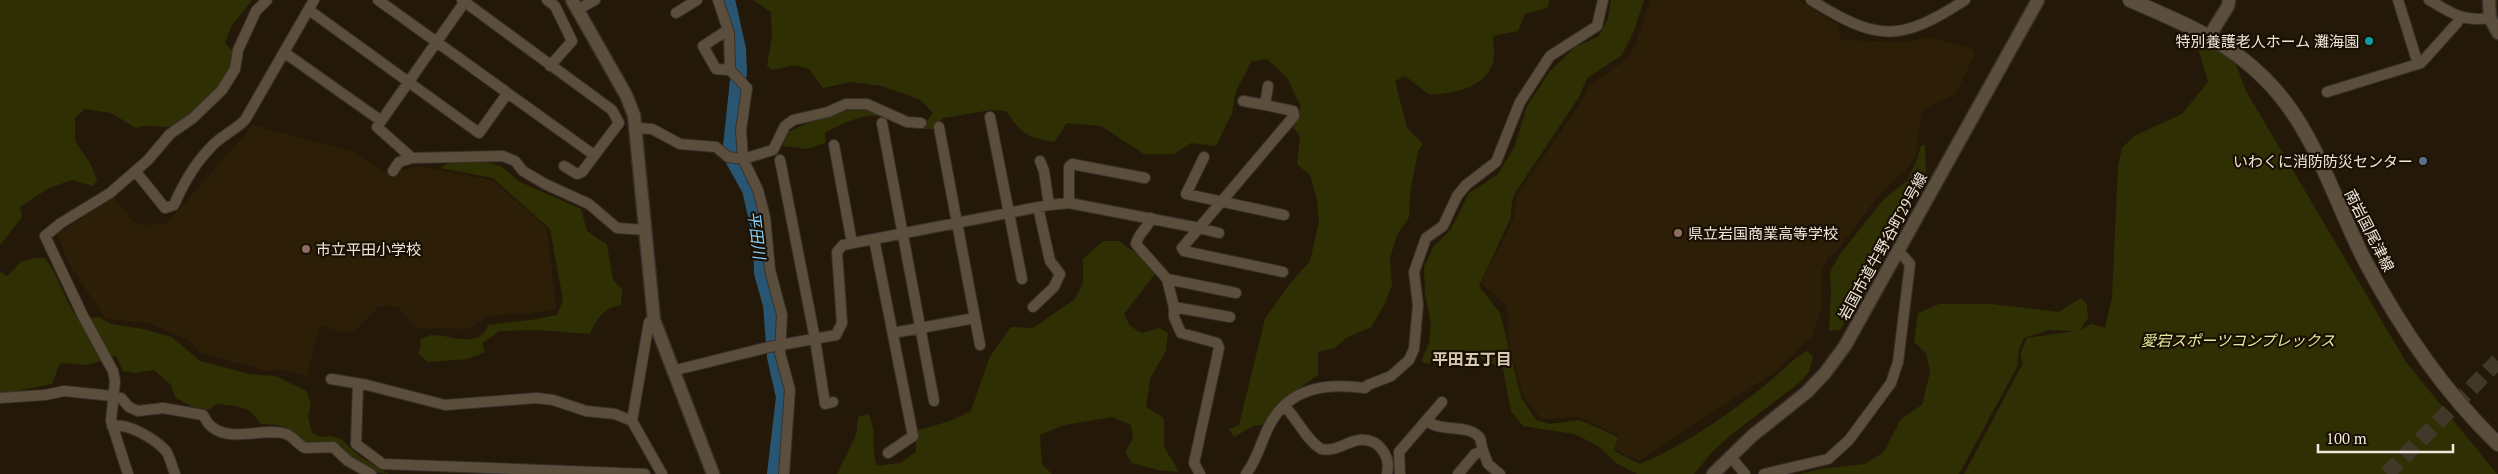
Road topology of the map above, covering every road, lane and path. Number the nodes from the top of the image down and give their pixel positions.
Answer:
1 (267, 0) edge
2 (314, 0) edge
3 (378, 0) edge
4 (547, 0) edge
5 (595, 0) edge
6 (697, 0) edge
7 (718, 0) edge
8 (1602, 0) edge
9 (1811, 0) edge
10 (1965, 0) edge
11 (2038, 0) edge
12 (2130, 0) edge
13 (2228, 0) edge
14 (2398, 0) edge
15 (2429, 0) edge
16 (2489, 0) edge
17 (464, 1) edge
18 (575, 5) edge
19 (309, 10) junction
20 (676, 13) dead end
21 (2460, 17) junction
22 (2490, 18) junction
23 (729, 33) junction
24 (2498, 33) edge
25 (2210, 35) junction
26 (438, 42) junction
27 (286, 53) junction
28 (2418, 64) junction
29 (550, 66) junction
30 (732, 70) junction
31 (408, 81) junction
32 (1268, 86) dead end
33 (2327, 92) dead end
34 (507, 94) junction
35 (1243, 101) dead end
36 (1265, 105) junction
37 (990, 117) dead end
38 (380, 120) junction
39 (882, 123) dead end
40 (921, 123) dead end
41 (938, 127) dead end
42 (637, 128) junction
43 (834, 145) dead end
44 (594, 155) junction
45 (1204, 157) dead end
46 (412, 158) junction
47 (737, 158) junction
48 (780, 160) dead end
49 (1040, 161) dead end
50 (564, 166) dead end
51 (393, 171) dead end
52 (136, 172) junction
53 (1145, 178) dead end
54 (1223, 201) junction
55 (1069, 203) junction
56 (1043, 206) junction
57 (1009, 212) junction
58 (1284, 216) dead end
59 (1151, 218) junction
60 (956, 223) junction
61 (1199, 228) junction
62 (645, 230) junction
63 (903, 233) junction
64 (1219, 233) dead end
65 (874, 239) junction
66 (852, 243) junction
67 (1898, 250) junction
68 (1283, 272) dead end
69 (1022, 279) dead end
70 (1167, 279) junction
71 (1236, 294) dead end
72 (1033, 307) dead end
73 (1174, 307) junction
74 (1230, 317) dead end
75 (974, 318) junction
76 (654, 320) junction
77 (921, 328) junction
78 (893, 334) junction
79 (815, 339) junction
80 (980, 345) dead end
81 (775, 346) junction
82 (672, 371) junction
83 (331, 379) dead end
84 (358, 384) junction
85 (114, 396) junction
86 (0, 398) edge
87 (934, 401) dead end
88 (832, 402) dead end
89 (1442, 402) dead end
90 (1284, 406) junction
91 (632, 421) junction
92 (1427, 421) junction
93 (112, 426) junction
94 (2498, 444) edge
95 (1484, 450) junction
96 (888, 453) dead end
97 (1730, 456) junction
98 (128, 474) edge
99 (174, 474) edge
100 (371, 474) edge
101 (645, 474) edge
102 (662, 474) edge
103 (713, 474) edge
104 (784, 474) edge
105 (1200, 474) edge
106 (1246, 474) edge
107 (1387, 474) edge
108 (1400, 474) edge
109 (1458, 474) edge
110 (1500, 474) edge
111 (1713, 474) edge
112 (1745, 474) edge
113 (1764, 474) edge

1 - 52 street
2 - 19 street
3 - 26 street
4 - 29 street
5 - 18 street
6 - 20 street
7 - 23 street
8 - 90 street
9 - 10 street
11 - 67 street, 岩国市道牛野谷町29号線
12 - 25 main road, 南岩国尾津線
13 - 25 street
14 - 28 street
15 - 21 street
16 - 22 street
17 - 26 street
17 - 29 street
18 - 42 street
19 - 27 street
19 - 31 street
21 - 22 street
21 - 28 street
22 - 24 street
23 - 30 street
23 - 30 street
25 - 94 main road, 南岩国尾津線
26 - 31 street
26 - 34 street
27 - 38 street
27 - 52 street
28 - 33 street
29 - 44 street
30 - 47 street
31 - 34 street
31 - 38 street
32 - 36 street
34 - 44 street
35 - 36 street
36 - 54 street
37 - 57 street
38 - 46 street
39 - 63 street
40 - 47 street
41 - 60 street
42 - 47 street
42 - 62 street
43 - 66 street
44 - 50 street
45 - 54 street
46 - 51 street
46 - 62 street
47 - 81 street
48 - 79 street
49 - 56 street
52 - 85 street
53 - 55 street
54 - 58 street
54 - 61 street
55 - 56 street
55 - 59 street
56 - 57 street
56 - 72 street
57 - 60 street
57 - 69 street
59 - 61 street
59 - 70 street
60 - 63 street
60 - 75 street
61 - 64 street
61 - 68 street
62 - 76 street
63 - 65 street
63 - 77 street
65 - 66 street
65 - 78 street
66 - 79 street
67 - 97 street, 岩国市道牛野谷町29号線
67 - 113 street
70 - 71 street
70 - 73 street
73 - 74 street
73 - 105 street
75 - 77 street
75 - 80 street
76 - 82 street
76 - 91 street
77 - 78 street
77 - 87 street
78 - 96 street
79 - 81 street
79 - 88 street
81 - 82 street
81 - 104 street
82 - 103 street
83 - 84 street
84 - 91 street
84 - 101 street
85 - 86 street
85 - 93 street
85 - 100 street
89 - 92 street
90 - 106 street
90 - 107 street
91 - 102 street
92 - 95 street
92 - 108 street
93 - 98 street
93 - 99 street
95 - 109 street
95 - 110 street
97 - 111 street, 岩国市道牛野谷町29号線
97 - 112 street

